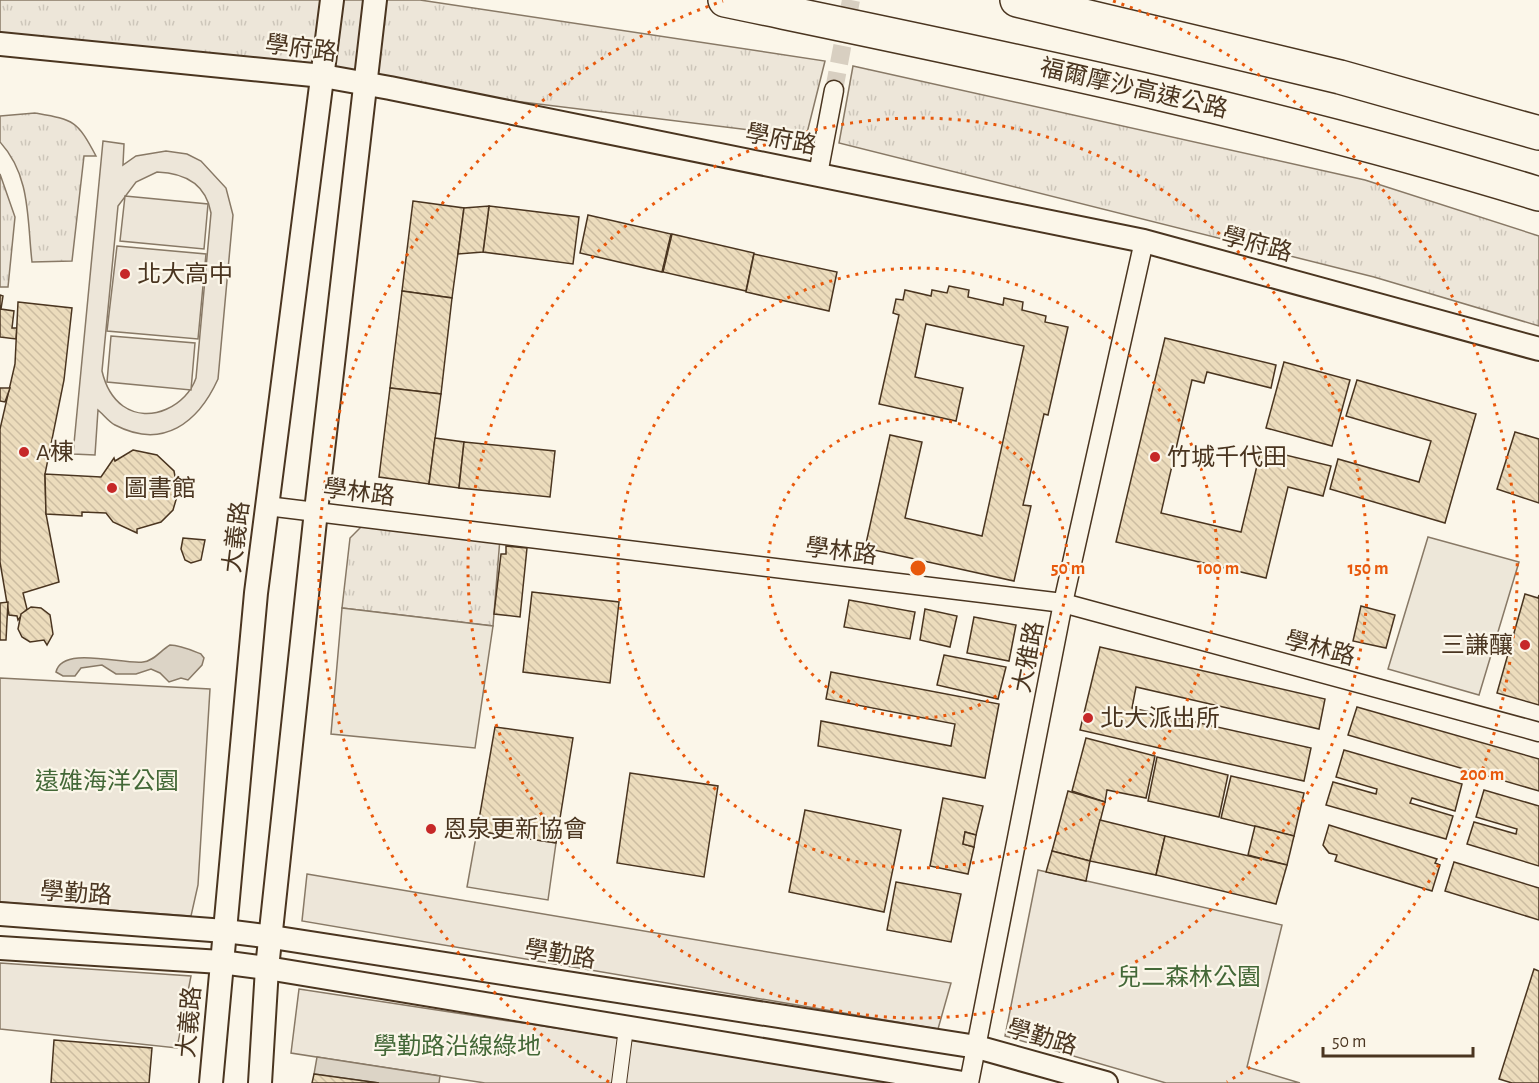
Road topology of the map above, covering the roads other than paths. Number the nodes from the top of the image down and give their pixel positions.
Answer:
1 (332, 0) edge
2 (375, 0) edge
3 (724, 0) edge
4 (1017, 0) edge
5 (0, 44) edge
6 (323, 76) junction
7 (366, 84) junction
8 (834, 90) tunnel mouth
9 (1539, 133) edge
10 (818, 174) junction
11 (1539, 194) edge
12 (1144, 242) junction
13 (1539, 349) edge
14 (267, 506) junction
15 (316, 511) junction
16 (1063, 603) junction
17 (1539, 732) edge
18 (0, 914) edge
19 (225, 931) junction
20 (272, 937) junction
21 (0, 948) edge
22 (221, 962) junction
23 (267, 968) junction
24 (626, 1028) junction
25 (977, 1047) junction
26 (211, 1083) edge
27 (260, 1083) edge
28 (619, 1083) edge
29 (963, 1083) edge
30 (969, 1083) edge
31 (1106, 1083) edge

1 - 6 street, 大義路
2 - 7 street
3 - 11 highway, 福爾摩沙高速公路
4 - 9 highway
5 - 6 street, 學府路
6 - 7 street, 學府路
6 - 14 street, 大義路
7 - 10 street, 學府路
7 - 15 street
8 - 10 street
10 - 12 street, 學府路
12 - 13 street, 學府路
12 - 16 street, 大雅路
14 - 15 street, 學林路
14 - 19 street, 大義路
15 - 16 street, 學林路
15 - 20 street
16 - 17 street, 學林路
16 - 25 street, 大雅路
18 - 19 street, 學勤路
19 - 20 street, 學勤路
19 - 22 street, 大義路
20 - 23 street
20 - 25 street, 學勤路
21 - 22 street
22 - 23 street
22 - 26 street, 大義路
23 - 24 street
23 - 27 street
24 - 28 street
24 - 29 street
25 - 30 street, 大雅路
25 - 31 street, 學勤路

